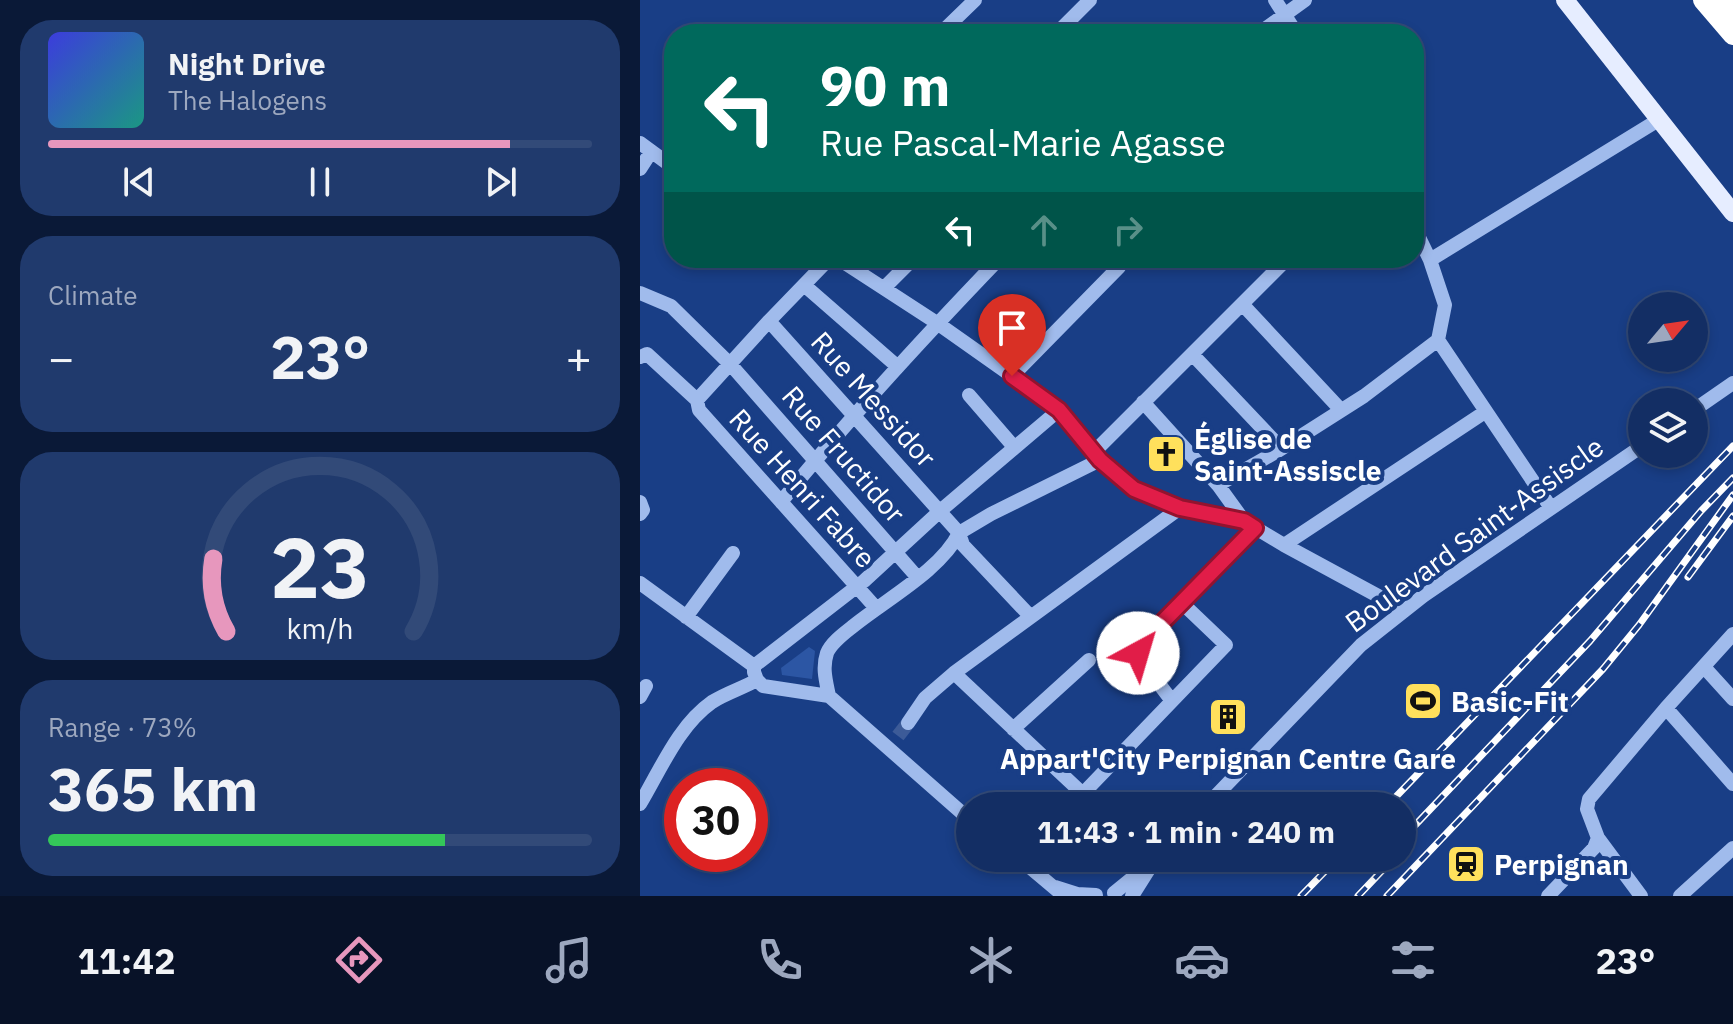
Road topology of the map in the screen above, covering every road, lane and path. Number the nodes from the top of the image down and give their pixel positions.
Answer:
1 (975, 0) edge
2 (1090, 0) edge
3 (1275, 0) edge
4 (1305, 0) edge
5 (1565, 0) edge
6 (1703, 0) edge
7 (1723, 0) edge
8 (1733, 12) edge
9 (1284, 14) junction
10 (950, 24) edge
11 (1066, 24) edge
12 (1271, 24) edge
13 (1290, 24) edge
14 (1733, 35) edge
15 (1660, 119) junction
16 (646, 147) edge
17 (664, 160) edge
18 (640, 169) edge
19 (1733, 213) edge
20 (1424, 248) edge
21 (1430, 260) junction
22 (820, 268) edge
23 (853, 268) edge
24 (904, 268) edge
25 (990, 268) edge
26 (1111, 268) edge
27 (1278, 268) edge
28 (804, 285) junction
29 (884, 288) junction
30 (640, 293) edge
31 (1243, 305) junction
32 (769, 321) junction
33 (937, 323) junction
34 (1438, 340) junction
35 (1192, 354) junction
36 (642, 356) edge
37 (731, 365) junction
38 (898, 367) junction
39 (1012, 376) junction
40 (1733, 383) edge
41 (969, 395) dead end
42 (697, 400) junction
43 (1708, 400) edge
44 (1143, 402) junction
45 (1059, 410) junction
46 (1341, 410) junction
47 (1485, 412) junction
48 (855, 415) junction
49 (1014, 447) junction
50 (1281, 448) junction
51 (1096, 456) junction
52 (1628, 456) edge
53 (815, 460) junction
54 (1218, 485) junction
55 (640, 502) edge
56 (781, 502) junction
57 (1180, 508) junction
58 (1551, 508) junction
59 (940, 511) junction
60 (640, 514) edge
61 (1250, 524) junction
62 (959, 533) junction
63 (1284, 545) junction
64 (894, 552) junction
65 (733, 553) dead end
66 (918, 578) junction
67 (640, 583) edge
68 (857, 586) junction
69 (1182, 603) junction
70 (876, 608) junction
71 (1404, 610) junction
72 (686, 617) junction
73 (1031, 617) junction
74 (1733, 634) edge
75 (1089, 660) dead end
76 (1704, 667) junction
77 (756, 673) junction
78 (954, 673) junction
79 (829, 696) junction
80 (1733, 699) edge
81 (1172, 701) junction
82 (1666, 708) junction
83 (908, 723) tunnel mouth
84 (1013, 729) junction
85 (898, 736) tunnel mouth
86 (889, 750) junction
87 (1733, 784) edge
88 (1081, 792) edge
89 (1085, 792) edge
90 (1219, 792) edge
91 (640, 804) edge
92 (956, 808) edge
93 (1598, 838) junction
94 (1733, 848) edge
95 (1037, 872) edge
96 (1142, 872) edge
97 (1148, 872) edge
98 (1059, 892) edge
99 (1117, 894) edge
100 (1095, 895) edge
101 (1132, 896) edge
102 (1548, 896) edge
103 (1641, 896) edge
104 (1680, 896) edge

1 - 10 street
2 - 11 street
3 - 9 street
4 - 9 street
5 - 15 main road
6 - 14 highway
7 - 8 highway
9 - 12 street
9 - 13 street
15 - 19 main road
15 - 21 street
16 - 17 street
16 - 18 street
20 - 21 street
21 - 34 street
22 - 28 street
23 - 29 street
24 - 29 street
25 - 33 street
26 - 39 street
27 - 31 street
28 - 32 street
28 - 38 street
29 - 33 street
30 - 37 street, Rue Fructidor
31 - 35 street
31 - 46 street
32 - 37 street
32 - 48 street, Rue Messidor
33 - 38 street
33 - 39 street
34 - 46 street
34 - 47 street
35 - 44 street
35 - 50 street
36 - 42 street, Rue Henri Fabre
37 - 42 street
37 - 53 street, Rue Fructidor
38 - 48 street
39 - 45 street
40 - 43 street
41 - 49 street
42 - 56 street, Rue Henri Fabre
44 - 51 street
44 - 54 street
45 - 49 street
45 - 51 street
46 - 50 street
47 - 58 street
47 - 63 street
48 - 53 street
48 - 59 street, Rue Messidor
49 - 59 street
50 - 54 street
51 - 57 street
51 - 62 street
52 - 58 street, Boulevard Saint-Assiscle
53 - 56 street
53 - 64 street, Rue Fructidor
54 - 61 street
55 - 60 street
56 - 68 street, Rue Henri Fabre
57 - 61 street
57 - 73 street
58 - 71 street, Boulevard Saint-Assiscle
59 - 62 street, Rue Messidor
59 - 64 street
61 - 63 street
61 - 69 street
62 - 66 street
62 - 73 street, Rue Messidor
63 - 71 street
64 - 66 street, Rue Fructidor
64 - 68 street
65 - 72 street
66 - 70 street
67 - 72 street
68 - 70 street, Rue Henri Fabre
68 - 77 street
69 - 81 street
69 - 81 street
70 - 79 street
71 - 90 street, Boulevard Saint-Assiscle
72 - 77 street
73 - 78 street
74 - 76 street
75 - 84 street
76 - 80 street
76 - 82 street
77 - 79 street
77 - 91 street
78 - 83 street
78 - 84 street
79 - 86 street
81 - 89 street
82 - 87 street
82 - 93 street
84 - 88 street
85 - 86 street
86 - 92 street
93 - 102 street
93 - 103 street
94 - 104 street
95 - 98 street
96 - 99 street
97 - 101 street
98 - 100 street
99 - 100 street

